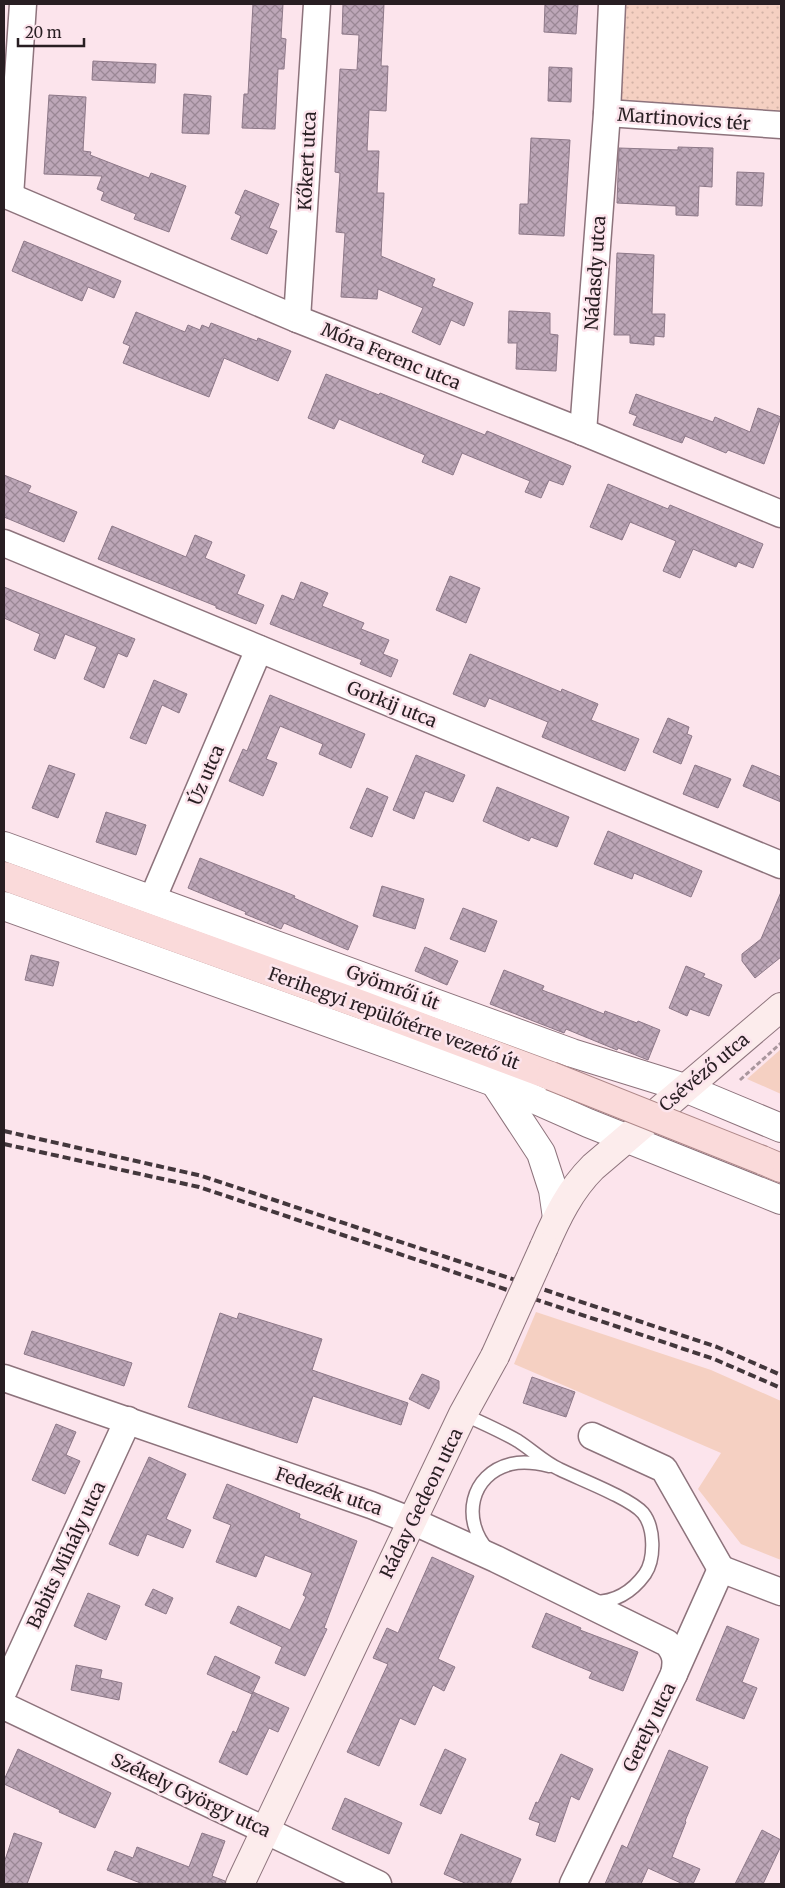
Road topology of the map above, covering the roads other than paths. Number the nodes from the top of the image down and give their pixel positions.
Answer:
1 (24, 4) edge
2 (316, 4) edge
3 (612, 4) edge
4 (607, 113) junction
5 (781, 125) edge
6 (7, 195) edge
7 (297, 319) junction
8 (583, 432) junction
9 (781, 514) edge
10 (4, 543) edge
11 (259, 649) junction
12 (4, 846) edge
13 (781, 865) edge
14 (4, 876) edge
15 (152, 900) junction
16 (4, 906) edge
17 (776, 1016) edge
18 (572, 1052) junction
19 (498, 1084) junction
20 (685, 1088) junction
21 (755, 1116) junction
22 (781, 1128) edge
23 (626, 1138) junction
24 (772, 1164) edge
25 (732, 1180) junction
26 (781, 1200) edge
27 (556, 1218) junction
28 (4, 1378) edge
29 (464, 1414) junction
30 (128, 1420) junction
31 (592, 1436) dead end
32 (557, 1468) junction
33 (412, 1521) junction
34 (496, 1559) junction
35 (721, 1569) junction
36 (781, 1592) edge
37 (586, 1602) junction
38 (674, 1674) junction
39 (4, 1690) edge
40 (4, 1706) edge
41 (266, 1831) junction
42 (240, 1884) edge
43 (378, 1884) edge
44 (573, 1884) edge

1 - 6 street
2 - 7 street, Kőkert utca
3 - 4 street, Martinovics tér
4 - 5 street, Martinovics tér
4 - 8 street, Nádasdy utca
6 - 7 street, Móra Ferenc utca
7 - 8 street, Móra Ferenc utca
8 - 9 street, Móra Ferenc utca
10 - 11 street, Gorkij utca
11 - 13 street, Gorkij utca
11 - 15 street, Úz utca
12 - 15 street, Gyömrői út
14 - 24 main road, Ferihegyi repülőtérre vezető út, bridge
15 - 18 street, Gyömrői út
16 - 19 street
17 - 20 main road, Csévéző utca
18 - 19 street
18 - 20 street, Gyömrői út
19 - 23 street
19 - 27 street
20 - 21 street, Gyömrői út
20 - 23 main road, Csévéző utca
21 - 22 street, Gyömrői út
21 - 25 street
23 - 25 street
23 - 27 main road, Ráday Gedeon utca
25 - 26 street
27 - 29 main road, Ráday Gedeon utca, bridge
28 - 30 street, Fedezék utca
29 - 32 lane
29 - 33 main road, Ráday Gedeon utca
30 - 33 street, Fedezék utca
30 - 39 street, Babits Mihály utca
31 - 35 street
32 - 34 lane
32 - 37 lane
33 - 34 street, Fedezék utca
33 - 41 main road, Ráday Gedeon utca
34 - 37 street, Fedezék utca
35 - 36 street
35 - 38 street, Gerely utca
37 - 38 street, Fedezék utca
38 - 44 street, Gerely utca
40 - 41 street, Székely György utca
41 - 42 main road, Ráday Gedeon utca
41 - 43 street, Székely György utca

